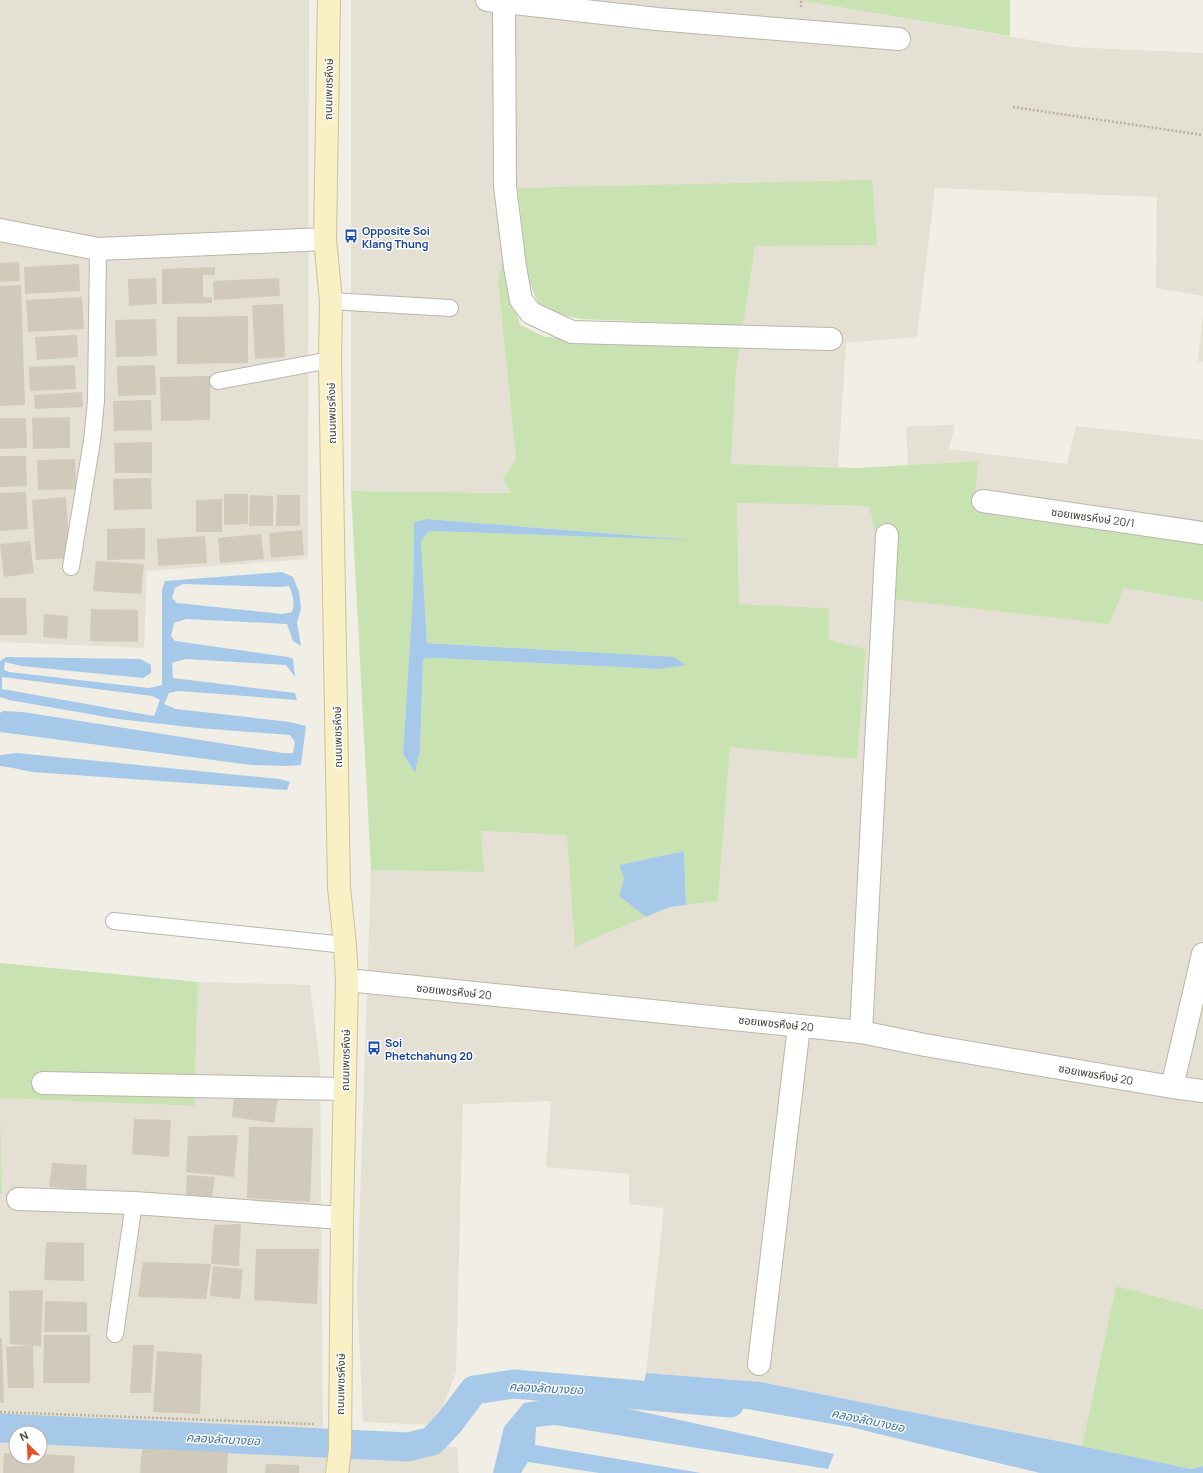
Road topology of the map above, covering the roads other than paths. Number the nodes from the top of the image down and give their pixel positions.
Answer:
1 (329, 0) edge
2 (495, 1) edge
3 (899, 39) dead end
4 (0, 230) edge
5 (325, 239) junction
6 (98, 249) junction
7 (331, 301) junction
8 (450, 308) dead end
9 (831, 339) dead end
10 (330, 360) junction
11 (218, 381) dead end
12 (983, 501) dead end
13 (1203, 533) edge
14 (887, 534) dead end
15 (71, 567) dead end
16 (114, 921) dead end
17 (345, 945) junction
18 (1203, 954) edge
19 (347, 980) junction
20 (799, 1026) junction
21 (861, 1032) junction
22 (43, 1084) dead end
23 (1172, 1087) junction
24 (344, 1089) junction
25 (1203, 1091) edge
26 (18, 1199) dead end
27 (134, 1203) junction
28 (342, 1218) junction
29 (115, 1334) dead end
30 (759, 1364) dead end
31 (337, 1473) edge

1 - 5 main road, ถนนเพชรหึงษ์
2 - 3 street
2 - 9 street
4 - 6 street
5 - 6 street
5 - 7 main road, ถนนเพชรหึงษ์
6 - 15 lane
7 - 8 lane
7 - 10 main road, ถนนเพชรหึงษ์
10 - 11 lane
10 - 17 main road, ถนนเพชรหึงษ์
12 - 13 street, ซอยเพชรหึงษ์ 20/1
14 - 21 street
16 - 17 lane
17 - 19 main road, ถนนเพชรหึงษ์
18 - 23 street
19 - 20 street, ซอยเพชรหึงษ์ 20
19 - 24 main road, ถนนเพชรหึงษ์
20 - 21 street, ซอยเพชรหึงษ์ 20
20 - 30 street
21 - 23 street, ซอยเพชรหึงษ์ 20
22 - 24 street
23 - 25 street, ซอยเพชรหึงษ์ 20
24 - 28 main road, ถนนเพชรหึงษ์
26 - 27 street
27 - 28 street
27 - 29 lane
28 - 31 main road, ถนนเพชรหึงษ์

